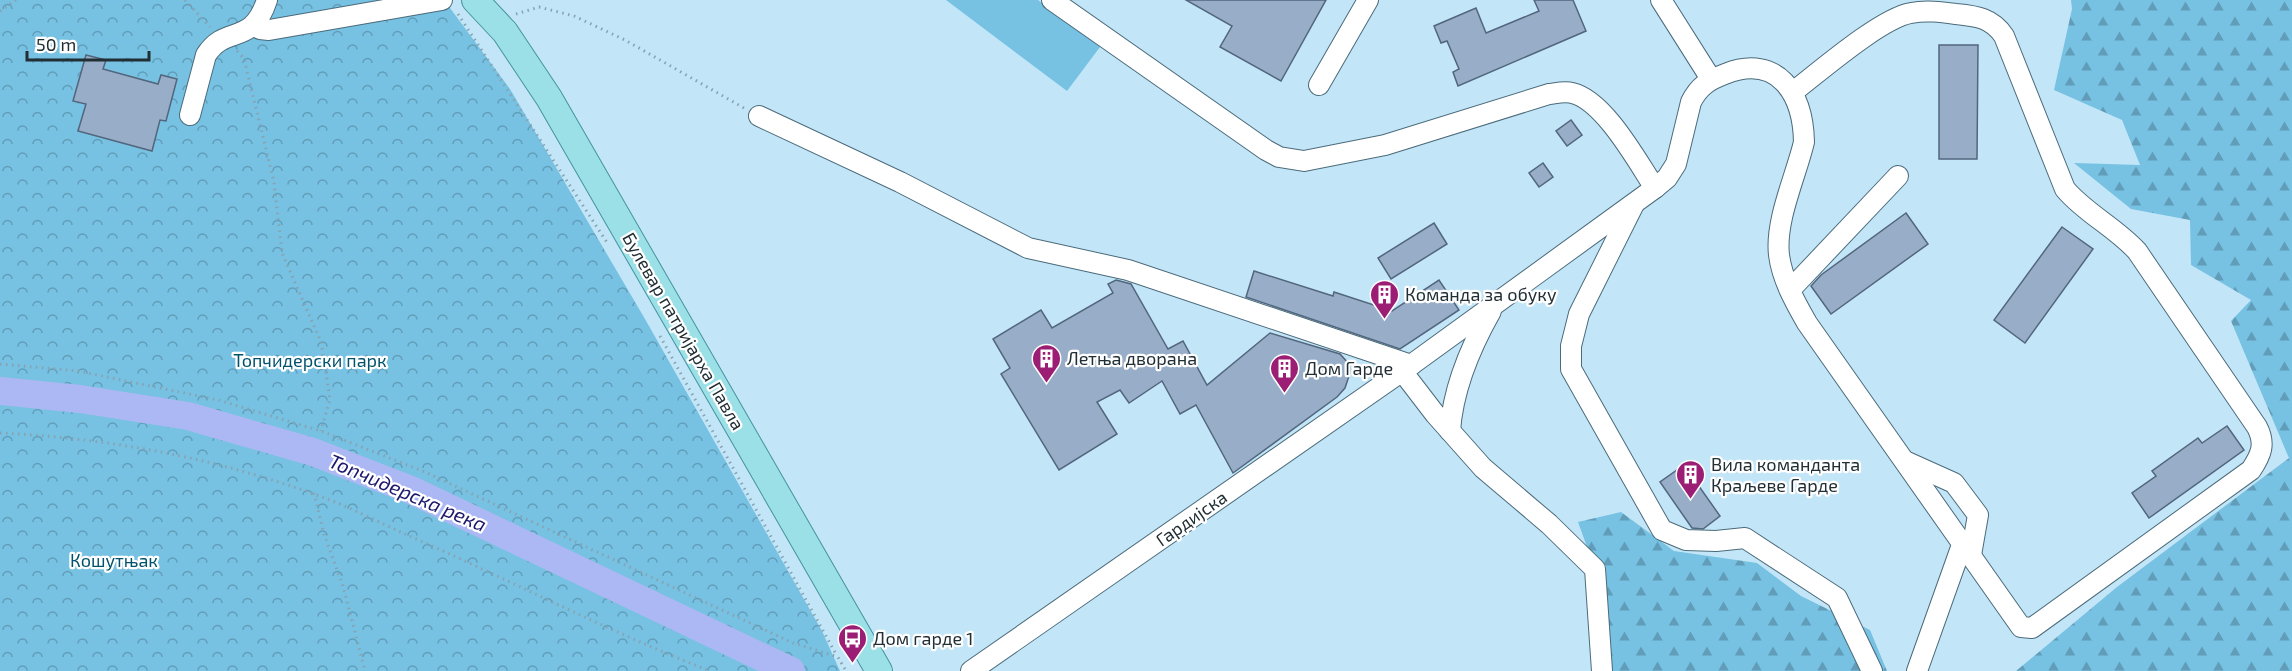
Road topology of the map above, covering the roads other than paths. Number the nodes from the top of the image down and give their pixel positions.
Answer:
1 (267, 0) edge
2 (1052, 0) edge
3 (1368, 0) edge
4 (1661, 0) edge
5 (457, 3) edge
6 (1909, 6) edge
7 (254, 25) junction
8 (1711, 79) junction
9 (1319, 85) dead end
10 (1793, 92) junction
11 (190, 115) dead end
12 (759, 116) road end
13 (1898, 177) dead end
14 (1655, 188) junction
15 (1635, 202) junction
16 (1790, 290) junction
17 (1495, 303) junction
18 (1406, 368) junction
19 (1450, 431) junction
20 (1905, 461) junction
21 (1967, 549) junction
22 (879, 671) edge
23 (970, 671) edge
24 (1602, 671) edge
25 (1872, 671) edge
26 (1917, 671) edge

1 - 7 lane
2 - 14 lane
3 - 9 lane
4 - 8 lane
5 - 7 lane
5 - 22 main road, Булевар патријарха Павла
6 - 10 lane
6 - 21 lane
7 - 11 lane
8 - 10 lane
8 - 14 lane, Гардијска
10 - 16 lane
12 - 18 lane
13 - 16 lane
14 - 15 lane, Гардијска
15 - 17 lane, Гардијска
15 - 25 lane
16 - 20 lane
17 - 18 lane, Гардијска
17 - 19 lane
18 - 19 lane
18 - 23 lane, Гардијска
19 - 24 lane
20 - 21 lane
20 - 21 lane
21 - 26 lane

